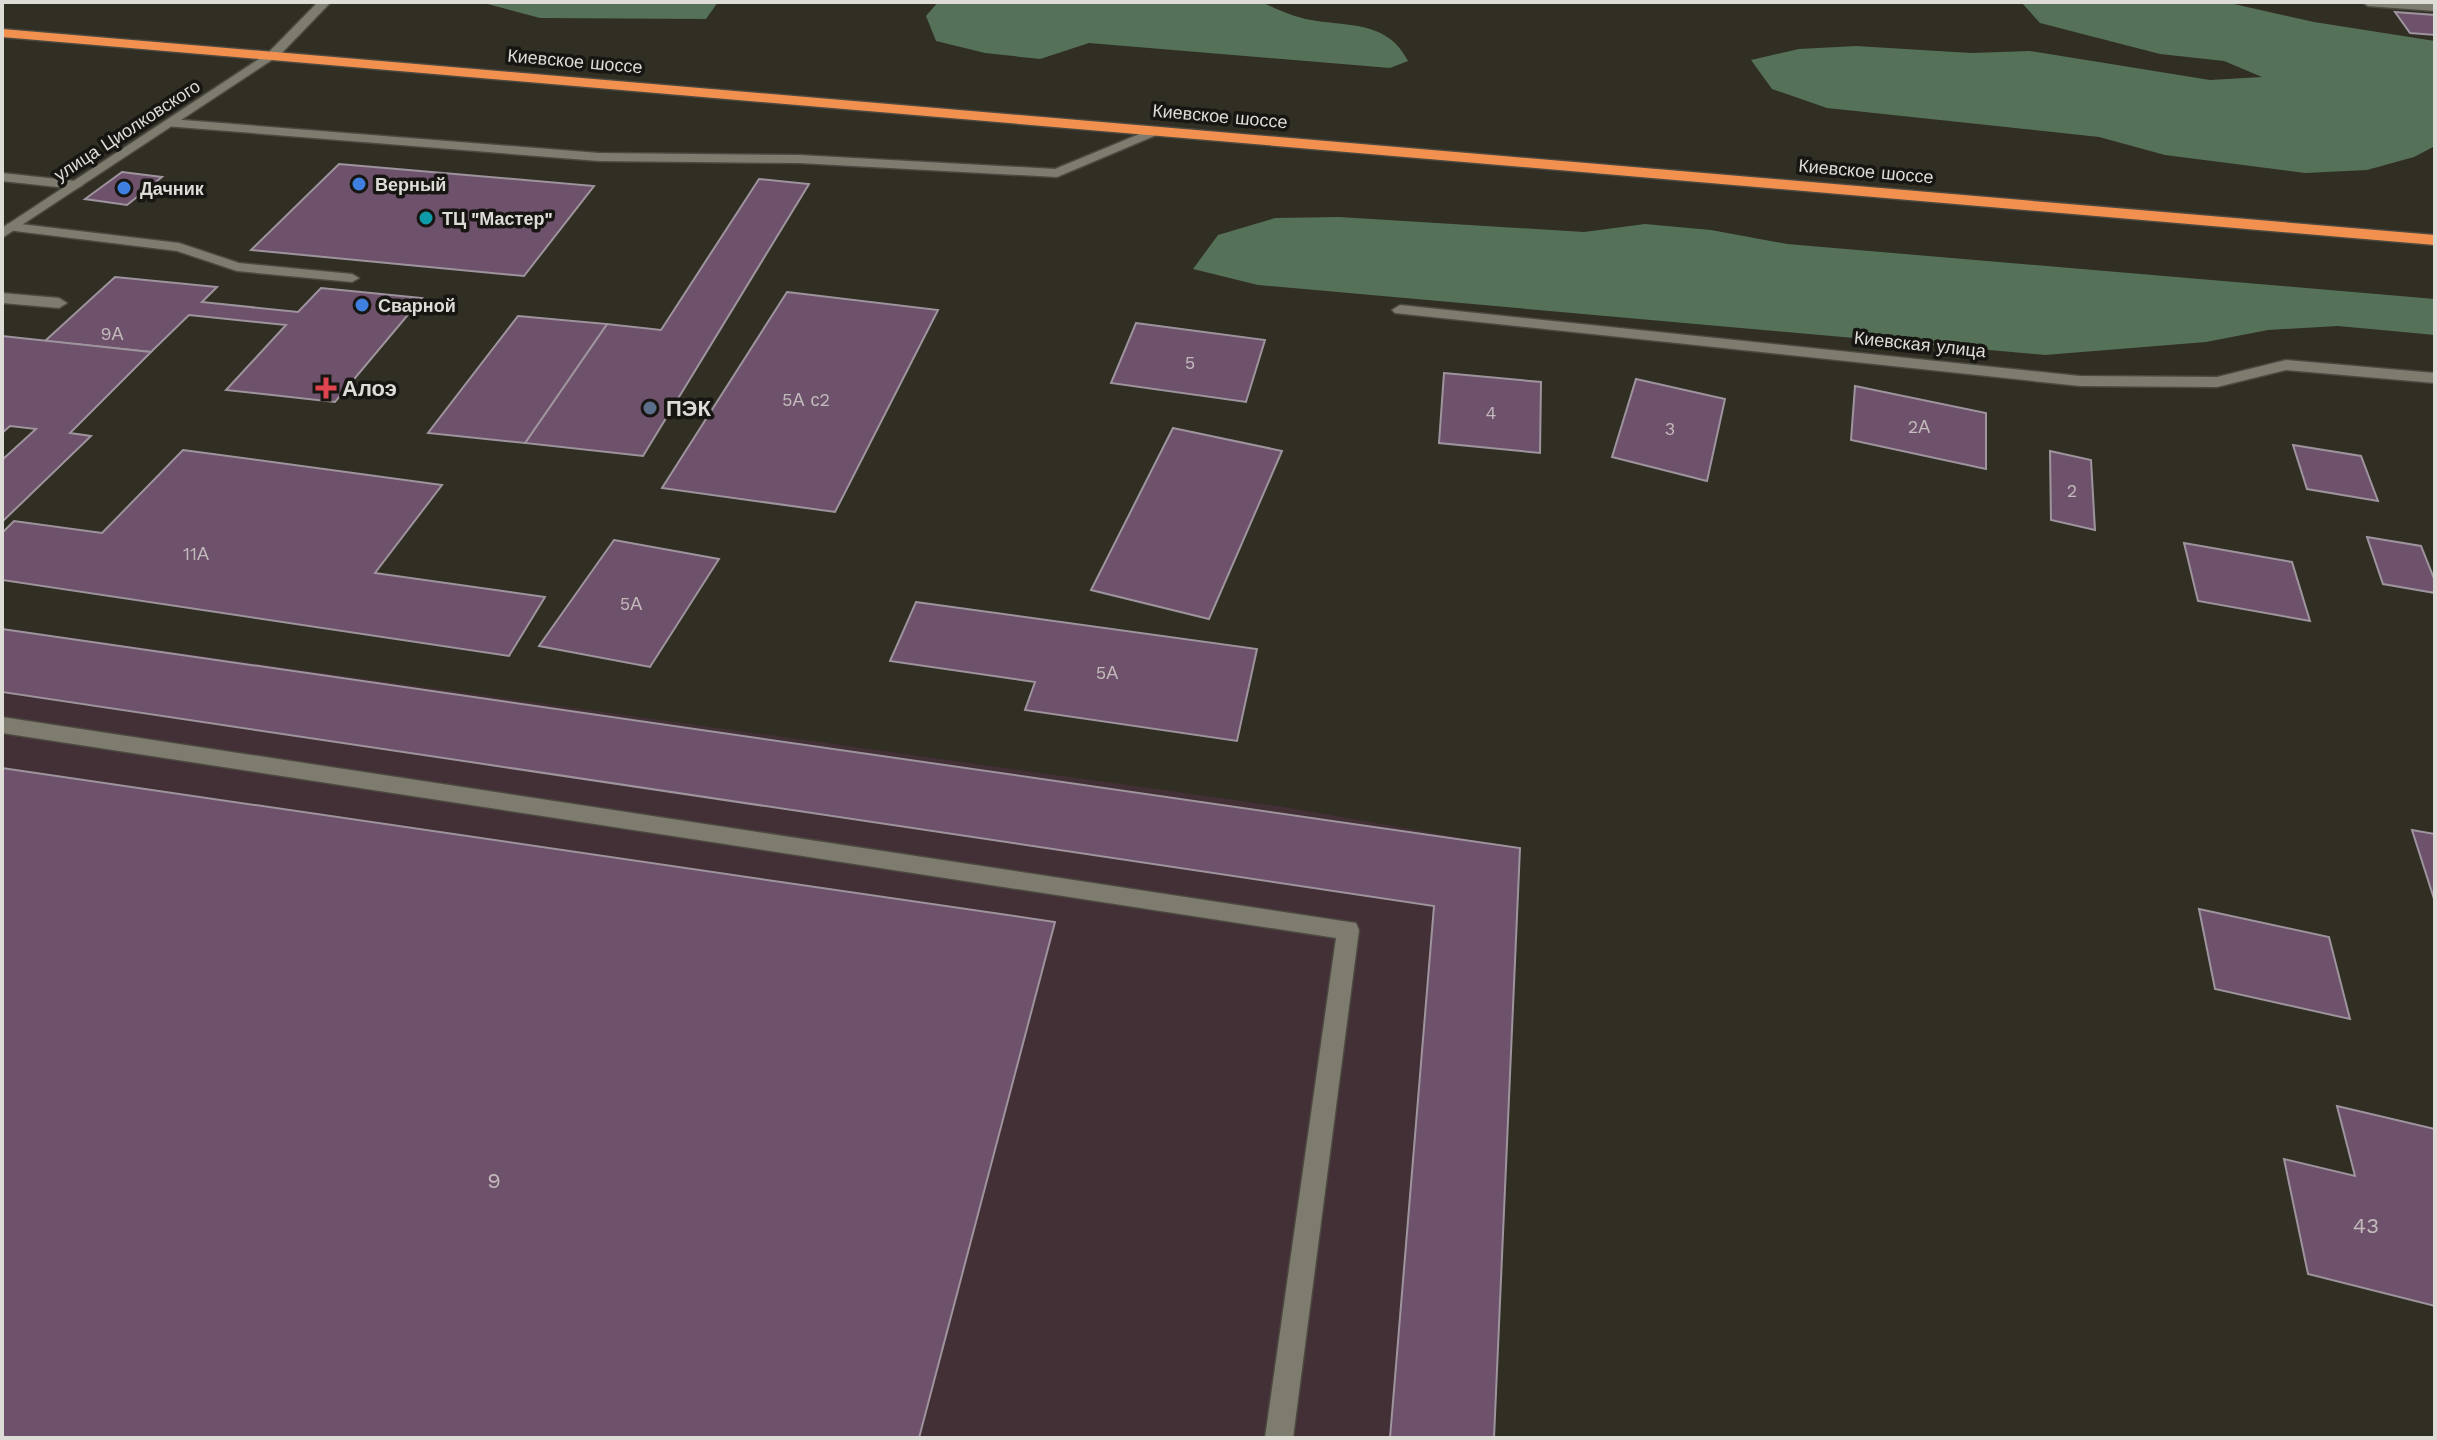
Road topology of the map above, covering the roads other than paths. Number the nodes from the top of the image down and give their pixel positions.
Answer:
1 (325, 2) edge
2 (2368, 2) edge
3 (2435, 7) edge
4 (2, 33) edge
5 (272, 56) junction
6 (170, 123) junction
7 (1159, 131) junction
8 (2, 177) edge
9 (76, 185) junction
10 (7, 231) edge
11 (2435, 240) edge
12 (352, 278) dead end
13 (2, 298) edge
14 (59, 303) dead end
15 (1400, 310) dead end
16 (2435, 378) edge
17 (2, 725) edge
18 (1279, 1438) edge

1 - 5 street, улица Циолковского
2 - 3 street
4 - 5 highway, Киевское шоссе
5 - 6 street, улица Циолковского
5 - 7 highway, Киевское шоссе
6 - 7 street
6 - 9 street, улица Циолковского
7 - 11 highway, Киевское шоссе
8 - 9 street
9 - 10 street, улица Циолковского
10 - 12 street
13 - 14 street
15 - 16 street, Киевская улица
17 - 18 street

